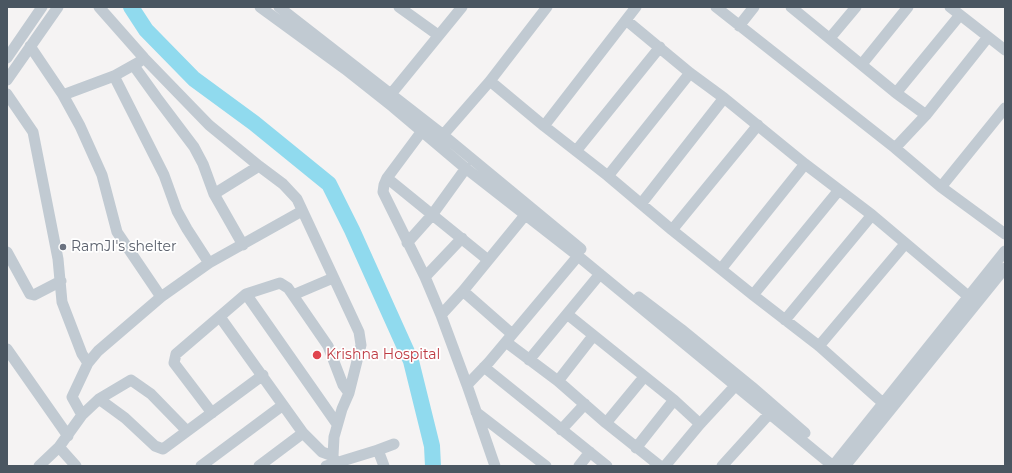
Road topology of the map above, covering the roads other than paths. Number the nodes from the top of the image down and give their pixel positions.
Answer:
1 (42, 7) edge
2 (58, 7) edge
3 (99, 7) edge
4 (260, 7) edge
5 (279, 7) edge
6 (462, 7) edge
7 (547, 7) edge
8 (636, 7) edge
9 (716, 7) edge
10 (754, 7) edge
11 (856, 7) edge
12 (908, 7) edge
13 (950, 7) edge
14 (403, 8) edge
15 (793, 8) edge
16 (960, 15) junction
17 (626, 20) junction
18 (739, 26) junction
19 (438, 35) junction
20 (988, 37) junction
21 (830, 38) junction
22 (30, 46) junction
23 (660, 47) junction
24 (1005, 50) edge
25 (7, 58) edge
26 (144, 58) junction
27 (862, 64) junction
28 (134, 66) junction
29 (690, 73) junction
30 (114, 76) junction
31 (7, 80) edge
32 (490, 81) junction
33 (896, 93) junction
34 (7, 94) edge
35 (391, 94) junction
36 (63, 95) junction
37 (724, 98) junction
38 (1005, 108) edge
39 (926, 115) junction
40 (758, 125) junction
41 (544, 126) junction
42 (422, 131) junction
43 (443, 135) junction
44 (895, 148) junction
45 (576, 151) junction
46 (805, 164) junction
47 (259, 166) junction
48 (466, 168) junction
49 (608, 176) junction
50 (387, 178) junction
51 (941, 187) junction
52 (839, 190) junction
53 (214, 194) junction
54 (641, 204) junction
55 (302, 211) junction
56 (432, 214) junction
57 (526, 214) junction
58 (872, 215) junction
59 (672, 230) junction
60 (1005, 234) edge
61 (462, 238) junction
62 (407, 243) junction
63 (905, 244) junction
64 (243, 245) junction
65 (1005, 251) edge
66 (7, 252) edge
67 (578, 256) junction
68 (488, 260) junction
69 (209, 263) junction
70 (1005, 268) edge
71 (720, 269) junction
72 (600, 274) junction
73 (425, 277) junction
74 (333, 278) junction
75 (61, 281) junction
76 (463, 291) junction
77 (246, 294) junction
78 (293, 295) junction
79 (753, 295) junction
80 (968, 296) junction
81 (161, 297) junction
82 (567, 314) junction
83 (441, 315) junction
84 (220, 317) junction
85 (785, 320) junction
86 (593, 336) junction
87 (509, 338) junction
88 (819, 346) junction
89 (7, 349) edge
90 (529, 360) junction
91 (88, 363) junction
92 (484, 367) junction
93 (263, 375) junction
94 (644, 377) junction
95 (558, 381) junction
96 (467, 385) junction
97 (736, 385) junction
98 (349, 393) junction
99 (99, 399) junction
100 (674, 400) junction
101 (585, 404) junction
102 (884, 404) junction
103 (283, 405) junction
104 (476, 412) junction
105 (212, 413) junction
106 (770, 413) junction
107 (82, 415) junction
108 (606, 423) junction
109 (337, 424) junction
110 (700, 424) junction
111 (561, 430) junction
112 (187, 431) junction
113 (303, 433) junction
114 (68, 436) junction
115 (394, 444) dead end
116 (59, 446) junction
117 (636, 448) junction
118 (378, 450) junction
119 (590, 452) junction
120 (332, 463) edge
121 (839, 465) edge
122 (39, 466) edge
123 (76, 466) edge
124 (201, 466) edge
125 (259, 466) edge
126 (384, 466) edge
127 (495, 466) edge
128 (546, 466) edge
129 (579, 466) edge
130 (607, 466) edge
131 (660, 466) edge
132 (665, 466) edge
133 (722, 466) edge

1 - 25 street
2 - 22 street
3 - 26 street
4 - 42 street
5 - 35 street
6 - 19 street
7 - 32 street
8 - 17 street
9 - 18 street
10 - 18 street
11 - 21 street
12 - 27 street
13 - 16 street
14 - 19 street
15 - 21 street
16 - 20 street
16 - 33 street
17 - 23 street
17 - 41 street
18 - 44 street
19 - 35 street
20 - 24 street
20 - 39 street
21 - 27 street
22 - 31 street
22 - 36 street
23 - 29 street
23 - 45 street
26 - 28 street
26 - 47 street
27 - 33 street
28 - 30 street
28 - 53 street
29 - 37 street
29 - 49 street
30 - 36 street
30 - 69 street
32 - 41 street
32 - 43 street
33 - 39 street
34 - 75 street
35 - 43 street
36 - 81 street
37 - 40 street
37 - 54 street
38 - 51 street
39 - 44 street
40 - 46 street
40 - 59 street
41 - 45 street
42 - 48 street
42 - 50 street
43 - 121 street
44 - 51 street
45 - 49 street
46 - 52 street
46 - 71 street
47 - 53 street
47 - 55 street
48 - 56 street
48 - 57 street
49 - 54 street
50 - 56 street
50 - 62 street
51 - 60 street
52 - 58 street
52 - 79 street
53 - 64 street
54 - 59 street
55 - 64 street
55 - 74 street
56 - 61 street
56 - 62 street
57 - 67 street
57 - 68 street
58 - 63 street
58 - 85 street
59 - 71 street
61 - 68 street
61 - 73 street
62 - 73 street
63 - 80 street
63 - 88 street
64 - 69 street
65 - 80 street
66 - 75 street
67 - 72 street
67 - 87 street
68 - 76 street
69 - 81 street
70 - 121 street
71 - 79 street
72 - 82 street
72 - 97 street
73 - 83 street
74 - 78 street
74 - 98 street
75 - 91 street
76 - 83 street
76 - 87 street
77 - 78 street
77 - 84 street
77 - 109 street
78 - 98 street
79 - 85 street
80 - 102 street
81 - 91 street
82 - 86 street
82 - 90 street
83 - 96 street
84 - 93 street
84 - 105 street
85 - 88 street
86 - 94 street
86 - 95 street
87 - 90 street
87 - 92 street
88 - 102 street
89 - 114 street
90 - 95 street
91 - 107 street
92 - 96 street
92 - 111 street
93 - 103 street
93 - 105 street
94 - 100 street
94 - 108 street
95 - 101 street
96 - 104 street
97 - 106 street
97 - 110 street
98 - 109 street
99 - 107 street
99 - 112 street
99 - 112 street
100 - 110 street
100 - 117 street
101 - 108 street
101 - 111 street
102 - 121 street
103 - 113 street
103 - 124 street
104 - 127 street
104 - 128 street
105 - 112 street
106 - 121 street
106 - 133 street
107 - 114 street
108 - 117 street
109 - 120 street
110 - 132 street
111 - 119 street
113 - 120 street
113 - 125 street
114 - 116 street
115 - 118 street
116 - 122 street
116 - 123 street
117 - 131 street
118 - 120 street
118 - 126 street
119 - 129 street
119 - 130 street

